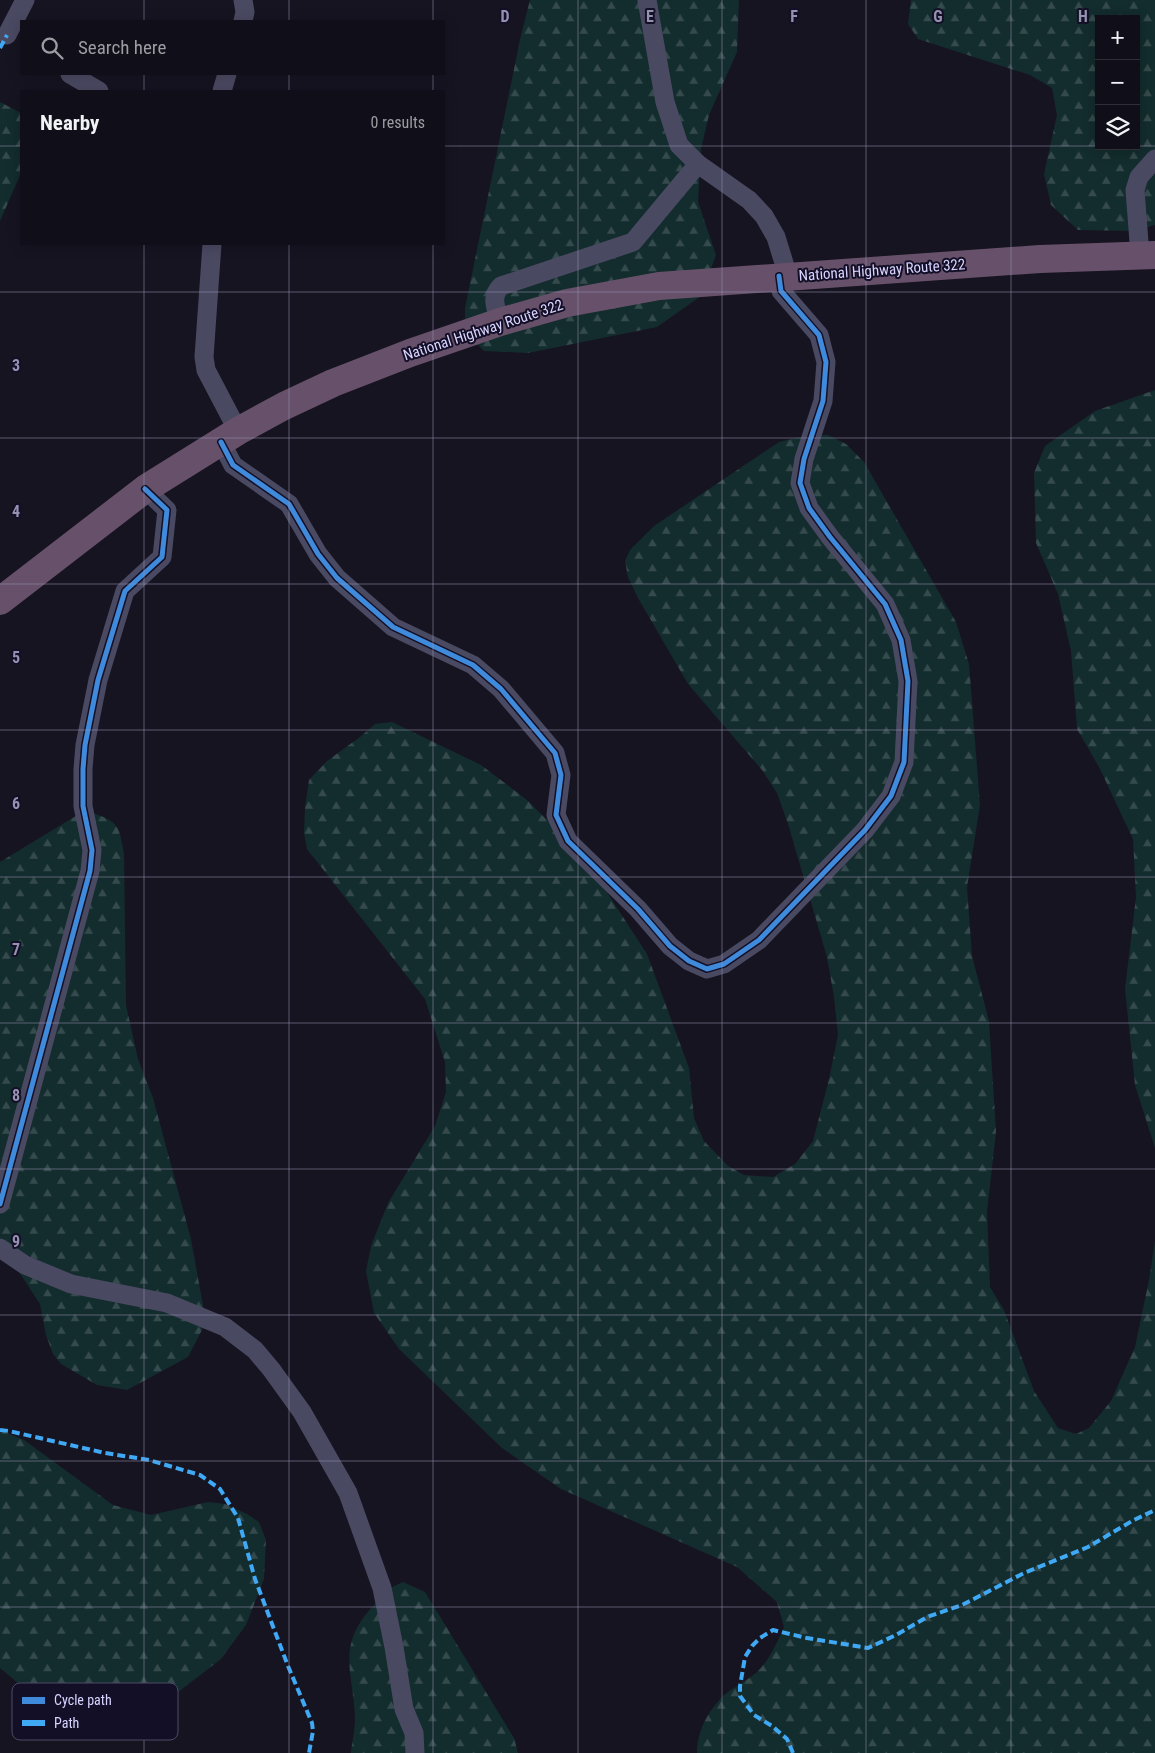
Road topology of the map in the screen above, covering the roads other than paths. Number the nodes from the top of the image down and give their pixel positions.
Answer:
1 (25, 0) edge
2 (243, 0) edge
3 (647, 0) edge
4 (242, 20) edge
5 (9, 36) edge
6 (72, 75) edge
7 (227, 75) edge
8 (96, 90) edge
9 (222, 90) edge
10 (1155, 159) edge
11 (698, 164) junction
12 (212, 245) edge
13 (1148, 255) edge
14 (784, 276) junction
15 (500, 322) junction
16 (230, 437) junction
17 (145, 489) junction
18 (0, 601) edge
19 (0, 1204) edge
20 (0, 1248) edge
21 (415, 1753) edge

1 - 5 street
2 - 4 street
3 - 11 street
6 - 8 street
7 - 9 street
10 - 13 street
11 - 14 street
11 - 15 street
12 - 16 street
13 - 14 highway, National Highway Route 322
14 - 15 highway, National Highway Route 322
14 - 16 street
15 - 16 highway, National Highway Route 322
16 - 17 highway, National Highway Route 322
17 - 18 highway, National Highway Route 322
17 - 19 street
20 - 21 street

